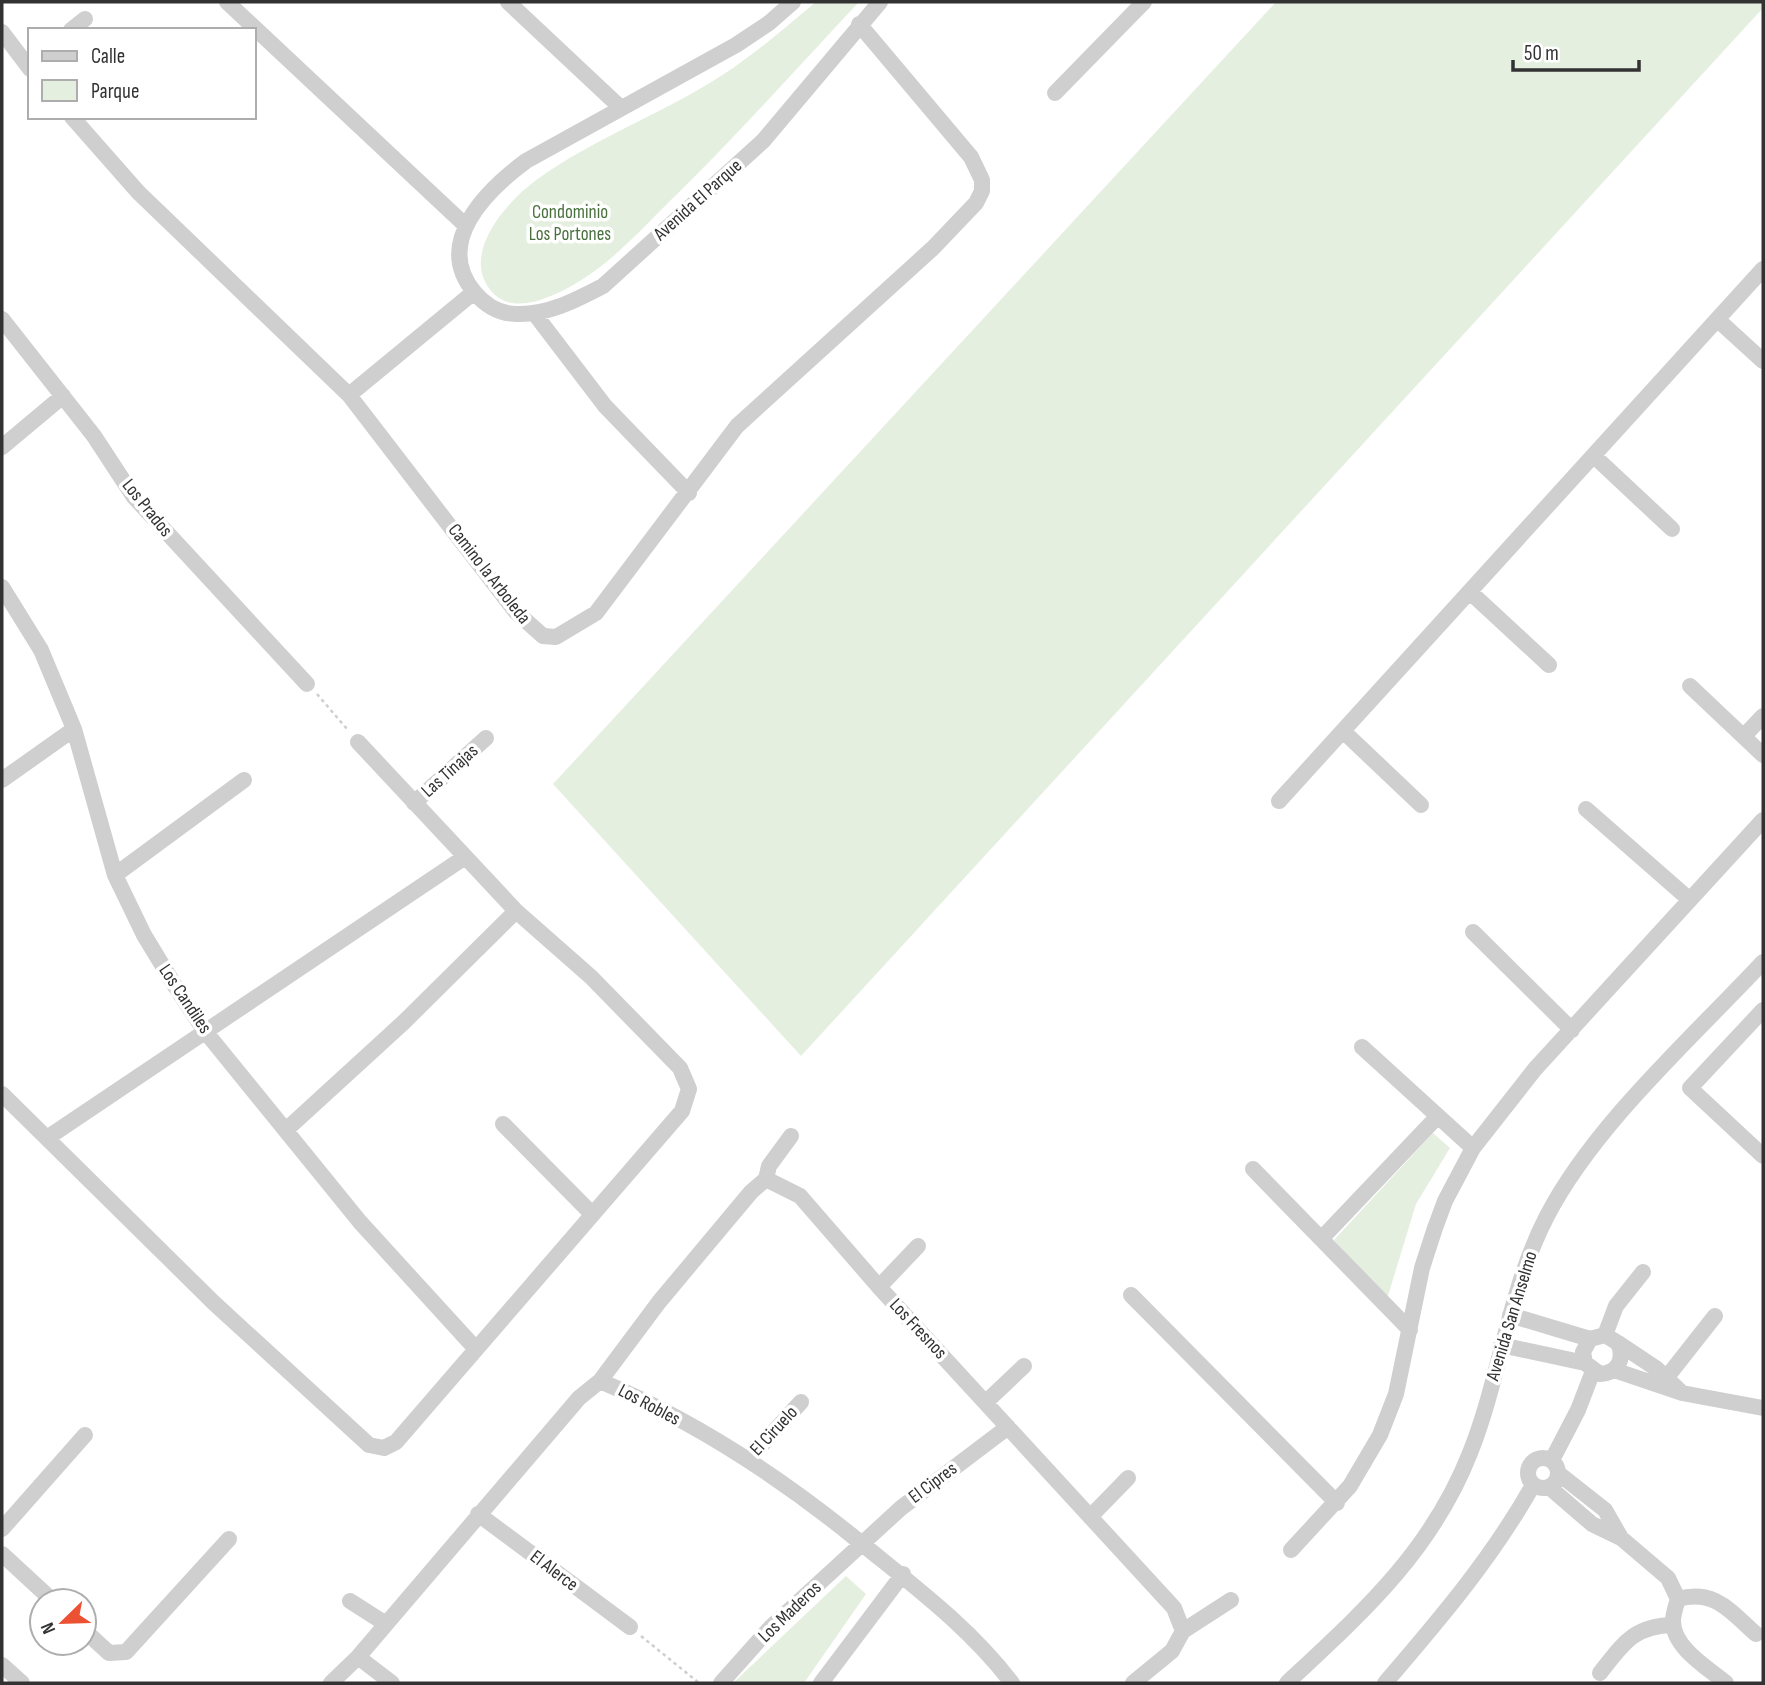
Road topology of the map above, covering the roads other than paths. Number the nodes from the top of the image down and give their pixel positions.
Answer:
1 (227, 2) edge
2 (509, 2) edge
3 (793, 2) edge
4 (880, 2) edge
5 (1144, 2) edge
6 (85, 19) dead end
7 (859, 24) junction
8 (74, 28) edge
9 (255, 28) edge
10 (256, 29) edge
11 (2, 32) edge
12 (28, 65) edge
13 (1055, 93) dead end
14 (621, 108) junction
15 (74, 119) edge
16 (465, 225) junction
17 (1763, 269) edge
18 (474, 292) junction
19 (534, 313) junction
20 (2, 319) edge
21 (1718, 320) junction
22 (1763, 361) edge
23 (349, 395) junction
24 (64, 396) junction
25 (2, 447) edge
26 (1594, 456) junction
27 (689, 493) junction
28 (1672, 529) dead end
29 (2, 587) edge
30 (1470, 592) junction
31 (1549, 665) dead end
32 (307, 684) road end
33 (1690, 686) dead end
34 (1763, 716) edge
35 (74, 729) junction
36 (1343, 731) junction
37 (1744, 736) junction
38 (486, 738) dead end
39 (358, 743) road end
40 (1763, 755) edge
41 (2, 780) edge
42 (244, 780) dead end
43 (1279, 801) dead end
44 (414, 803) junction
45 (1421, 805) dead end
46 (1586, 809) dead end
47 (1763, 820) edge
48 (465, 858) junction
49 (115, 875) junction
50 (1690, 900) junction
51 (516, 911) junction
52 (1473, 932) dead end
53 (1763, 962) edge
54 (1763, 1010) edge
55 (204, 1030) junction
56 (1572, 1030) junction
57 (1362, 1047) dead end
58 (2, 1094) edge
59 (1438, 1116) junction
60 (503, 1124) dead end
61 (287, 1129) junction
62 (791, 1136) dead end
63 (47, 1138) junction
64 (1473, 1148) junction
65 (1763, 1156) edge
66 (1253, 1169) dead end
67 (766, 1179) junction
68 (592, 1214) junction
69 (1321, 1239) junction
70 (918, 1247) dead end
71 (1643, 1272) dead end
72 (879, 1287) junction
73 (1131, 1296) dead end
74 (1510, 1315) junction
75 (1714, 1316) dead end
76 (1410, 1330) junction
77 (1604, 1339) junction
78 (1501, 1345) junction
79 (475, 1348) junction
80 (1024, 1367) dead end
81 (1589, 1367) junction
82 (1614, 1370) junction
83 (1667, 1377) junction
84 (600, 1381) junction
85 (1682, 1393) junction
86 (801, 1402) dead end
87 (986, 1402) junction
88 (1763, 1408) edge
89 (1008, 1427) junction
90 (85, 1435) dead end
91 (748, 1460) junction
92 (1548, 1476) junction
93 (1128, 1478) dead end
94 (1337, 1503) junction
95 (478, 1514) junction
96 (1090, 1517) junction
97 (2, 1529) edge
98 (229, 1539) dead end
99 (862, 1544) junction
100 (1292, 1550) dead end
101 (2, 1555) edge
102 (903, 1574) junction
103 (37, 1587) edge
104 (1678, 1599) junction
105 (1231, 1600) dead end
106 (350, 1601) dead end
107 (386, 1624) junction
108 (1673, 1625) junction
109 (630, 1628) road end
110 (1183, 1631) junction
111 (1756, 1634) dead end
112 (98, 1643) edge
113 (358, 1657) junction
114 (2, 1665) edge
115 (1600, 1673) dead end
116 (22, 1683) edge
117 (331, 1683) edge
118 (392, 1683) edge
119 (721, 1683) edge
120 (821, 1683) edge
121 (1012, 1683) edge
122 (1133, 1683) edge
123 (1287, 1683) edge
124 (1385, 1683) edge
125 (1726, 1683) edge

1 - 9 street
2 - 14 street
3 - 14 street
4 - 7 street, Avenida El Parque
5 - 13 street
6 - 8 street
7 - 19 street, Avenida El Parque
7 - 27 street, Camino la Arboleda
10 - 16 street
11 - 12 street
14 - 16 street
15 - 23 street, Camino la Arboleda
16 - 18 street
17 - 21 street
18 - 19 street, Avenida El Parque
18 - 23 street
19 - 27 street
20 - 24 street, Los Prados
21 - 22 street
21 - 26 street
23 - 27 street, Camino la Arboleda
24 - 25 street
24 - 32 street, Los Prados
26 - 28 street
26 - 30 street
29 - 35 street, Los Candiles
30 - 31 street
30 - 36 street
33 - 37 street
34 - 37 street
35 - 41 street
35 - 49 street, Los Candiles
36 - 43 street
36 - 45 street
37 - 40 street
38 - 44 street, Las Tinajas
39 - 44 street
42 - 49 street
44 - 48 street
46 - 50 street
47 - 50 street
48 - 51 street
48 - 55 street
49 - 55 street, Los Candiles
50 - 56 street
51 - 61 street
51 - 68 street
52 - 56 street
53 - 74 street, Avenida San Anselmo
54 - 65 street
55 - 61 street, Los Candiles
55 - 63 street
56 - 64 street
57 - 59 street
58 - 63 street
59 - 64 street
59 - 69 street
60 - 68 street
61 - 79 street, Los Candiles
62 - 67 street
63 - 79 street
64 - 76 street
66 - 69 street
67 - 72 street, Los Fresnos
67 - 84 street
68 - 79 street
69 - 76 street
70 - 72 street
71 - 77 street
72 - 87 street, Los Fresnos
73 - 94 street
74 - 77 street
74 - 78 street, Avenida San Anselmo
75 - 83 street
76 - 94 street
77 - 81 street
77 - 82 street
77 - 83 street
78 - 81 street
78 - 123 street, Avenida San Anselmo
80 - 87 street
81 - 82 street
81 - 92 street
82 - 85 street
83 - 85 street
84 - 91 street, Los Robles
84 - 95 street, Los Robles
85 - 88 street
86 - 91 street, El Ciruelo
87 - 89 street, Los Fresnos
89 - 96 street, Los Fresnos
89 - 99 street, El Cipres
90 - 97 street
91 - 99 street, Los Robles
92 - 104 street
92 - 124 street
93 - 96 street
94 - 100 street
95 - 107 street, Los Robles
95 - 109 street, El Alerce
96 - 110 street, Los Fresnos
98 - 112 street
99 - 102 street, Los Robles
99 - 119 street, Los Maderos
101 - 103 street
102 - 120 street
102 - 121 street, Los Robles
104 - 108 street
104 - 111 street
105 - 110 street
106 - 107 street
107 - 113 street, Los Robles
108 - 115 street
108 - 125 street
110 - 122 street
113 - 117 street, Los Robles
113 - 118 street
114 - 116 street

